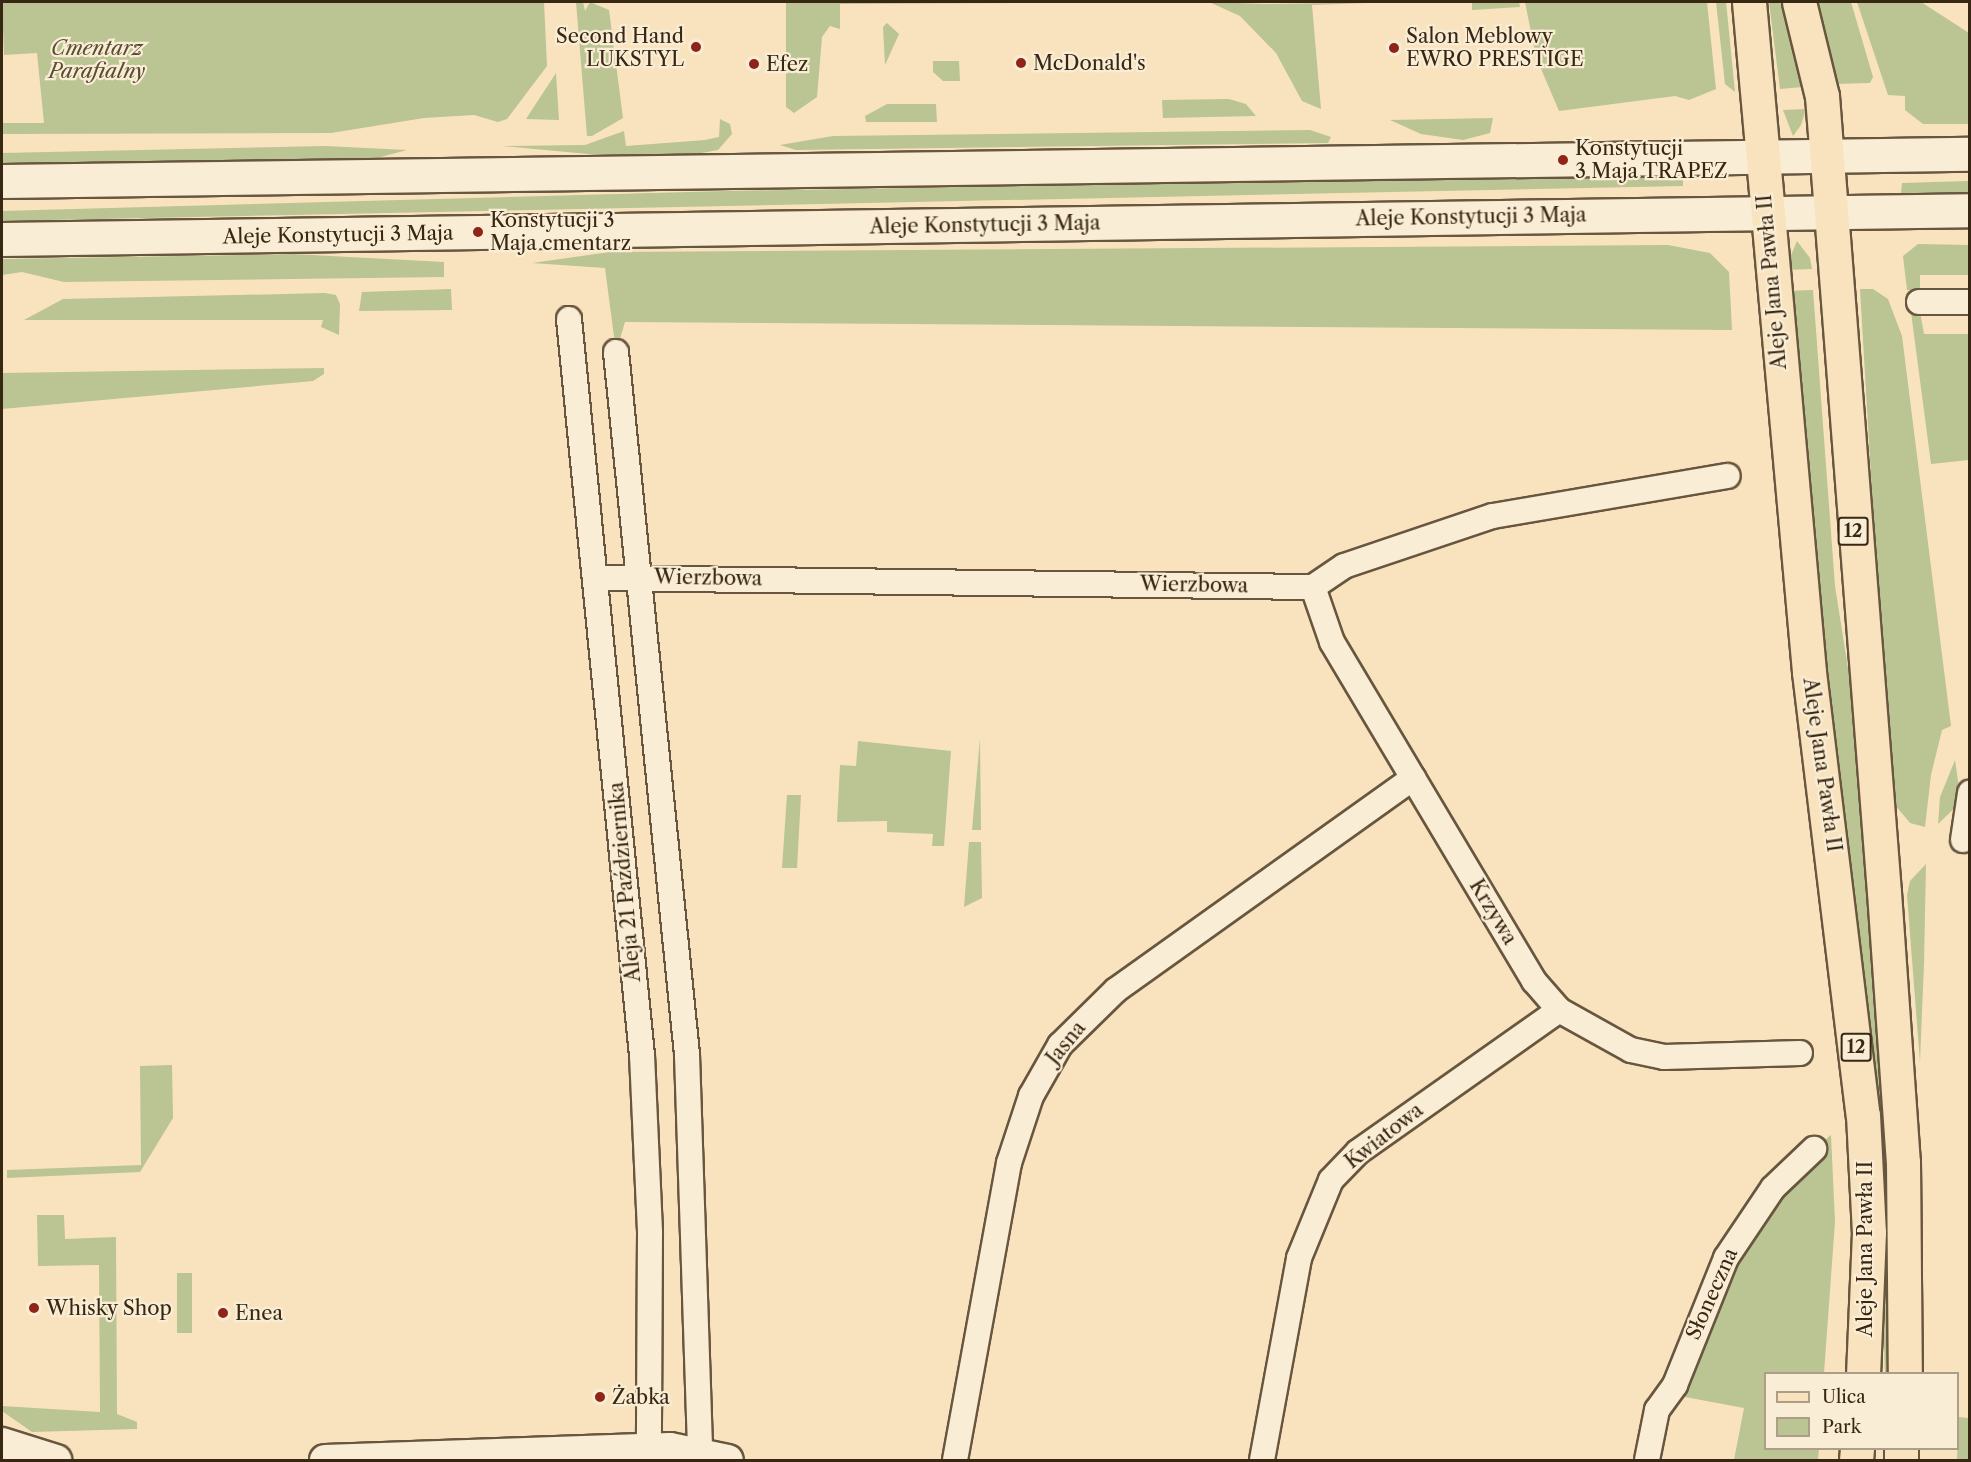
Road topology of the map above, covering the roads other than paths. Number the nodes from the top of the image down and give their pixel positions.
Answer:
1 (1749, 2) edge
2 (1799, 2) edge
3 (1970, 154) edge
4 (1826, 156) junction
5 (1760, 157) junction
6 (2, 181) edge
7 (1970, 210) edge
8 (1828, 212) junction
9 (1766, 213) junction
10 (2, 239) edge
11 (1919, 302) dead end
12 (1970, 302) edge
13 (569, 319) dead end
14 (616, 352) dead end
15 (1728, 476) dead end
16 (641, 577) junction
17 (596, 578) junction
18 (1313, 587) junction
19 (1413, 778) junction
20 (1970, 793) edge
21 (1963, 840) dead end
22 (1559, 1010) junction
23 (1800, 1053) dead end
24 (1814, 1149) dead end
25 (1863, 1372) edge
26 (1905, 1372) edge
27 (2, 1443) edge
28 (649, 1448) junction
29 (2, 1450) edge
30 (714, 1458) edge
31 (3, 1461) edge
32 (56, 1461) edge
33 (325, 1461) edge
34 (955, 1461) edge
35 (1262, 1461) edge
36 (1647, 1461) edge

1 - 5 main road, 12
2 - 4 main road, 12
3 - 4 main road
4 - 5 main road
4 - 8 main road, Aleje Jana Pawła II / 12
5 - 6 main road
5 - 9 main road, Aleje Jana Pawła II / 12
7 - 8 main road, Aleje Konstytucji 3 Maja
8 - 9 main road, Aleje Konstytucji 3 Maja
8 - 26 main road, Aleje Jana Pawła II / 12
9 - 10 main road, Aleje Konstytucji 3 Maja
9 - 25 main road, Aleje Jana Pawła II / 12
11 - 12 street
13 - 17 street, Aleja 21 Października
14 - 16 street
15 - 18 street
16 - 17 street, Wierzbowa
16 - 18 street, Wierzbowa
16 - 30 street
17 - 28 street, Aleja 21 Października
18 - 19 street, Krzywa
19 - 22 street, Krzywa
19 - 34 street, Jasna
20 - 21 street
22 - 23 street, Krzywa
22 - 35 street, Kwiatowa
24 - 36 street, Słoneczna
27 - 32 street
28 - 30 street
28 - 33 street
29 - 31 street

